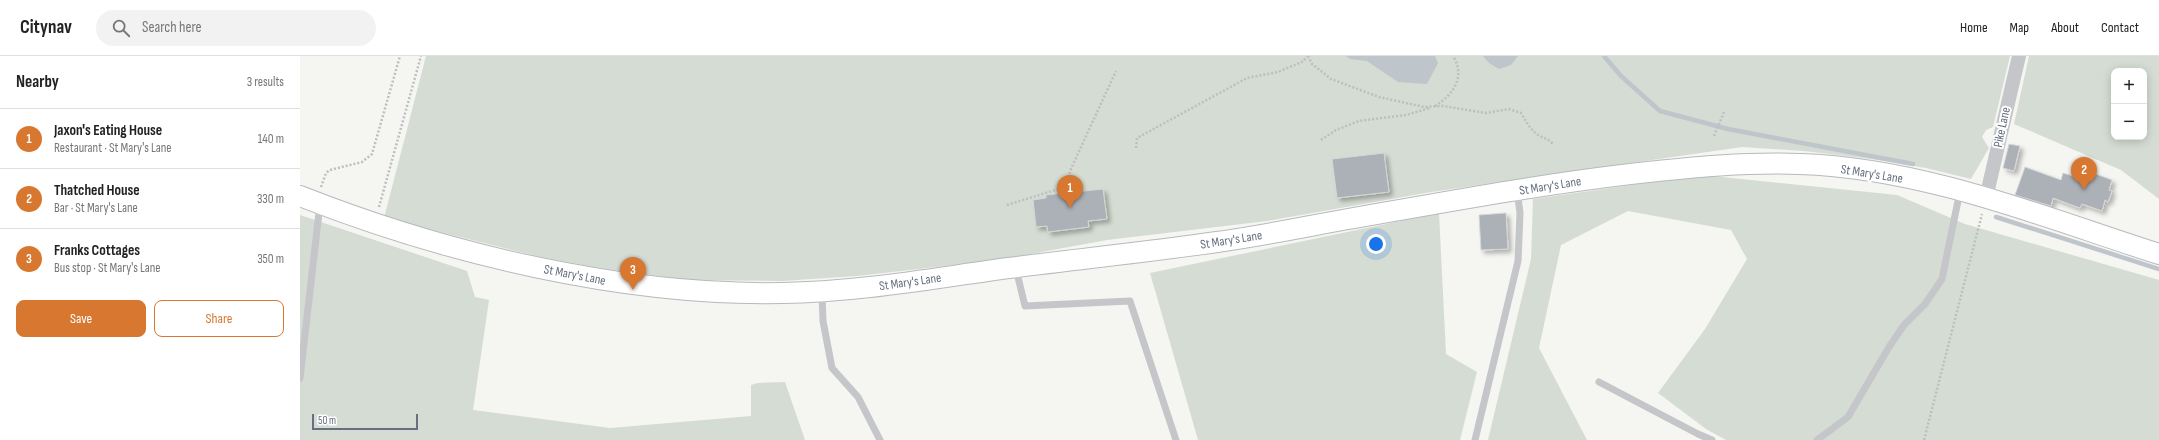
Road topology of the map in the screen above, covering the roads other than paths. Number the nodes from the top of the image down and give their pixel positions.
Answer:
1 (2019, 56) edge
2 (1517, 190) junction
3 (1960, 191) junction
4 (1986, 198) junction
5 (312, 201) edge
6 (2159, 254) edge
7 (1015, 267) junction
8 (822, 291) junction
9 (300, 378) edge
10 (1599, 382) dead end
11 (880, 440) edge
12 (1176, 440) edge
13 (1476, 440) edge
14 (1712, 440) edge
15 (1817, 440) edge

1 - 4 street, Pike Lane
2 - 3 main road, St Mary's Lane
2 - 7 main road, St Mary's Lane
2 - 13 lane
3 - 4 main road, St Mary's Lane
3 - 15 lane
4 - 6 main road, St Mary's Lane
5 - 8 main road, St Mary's Lane
5 - 9 lane
7 - 8 main road, St Mary's Lane
7 - 12 lane
8 - 11 lane
10 - 14 lane

